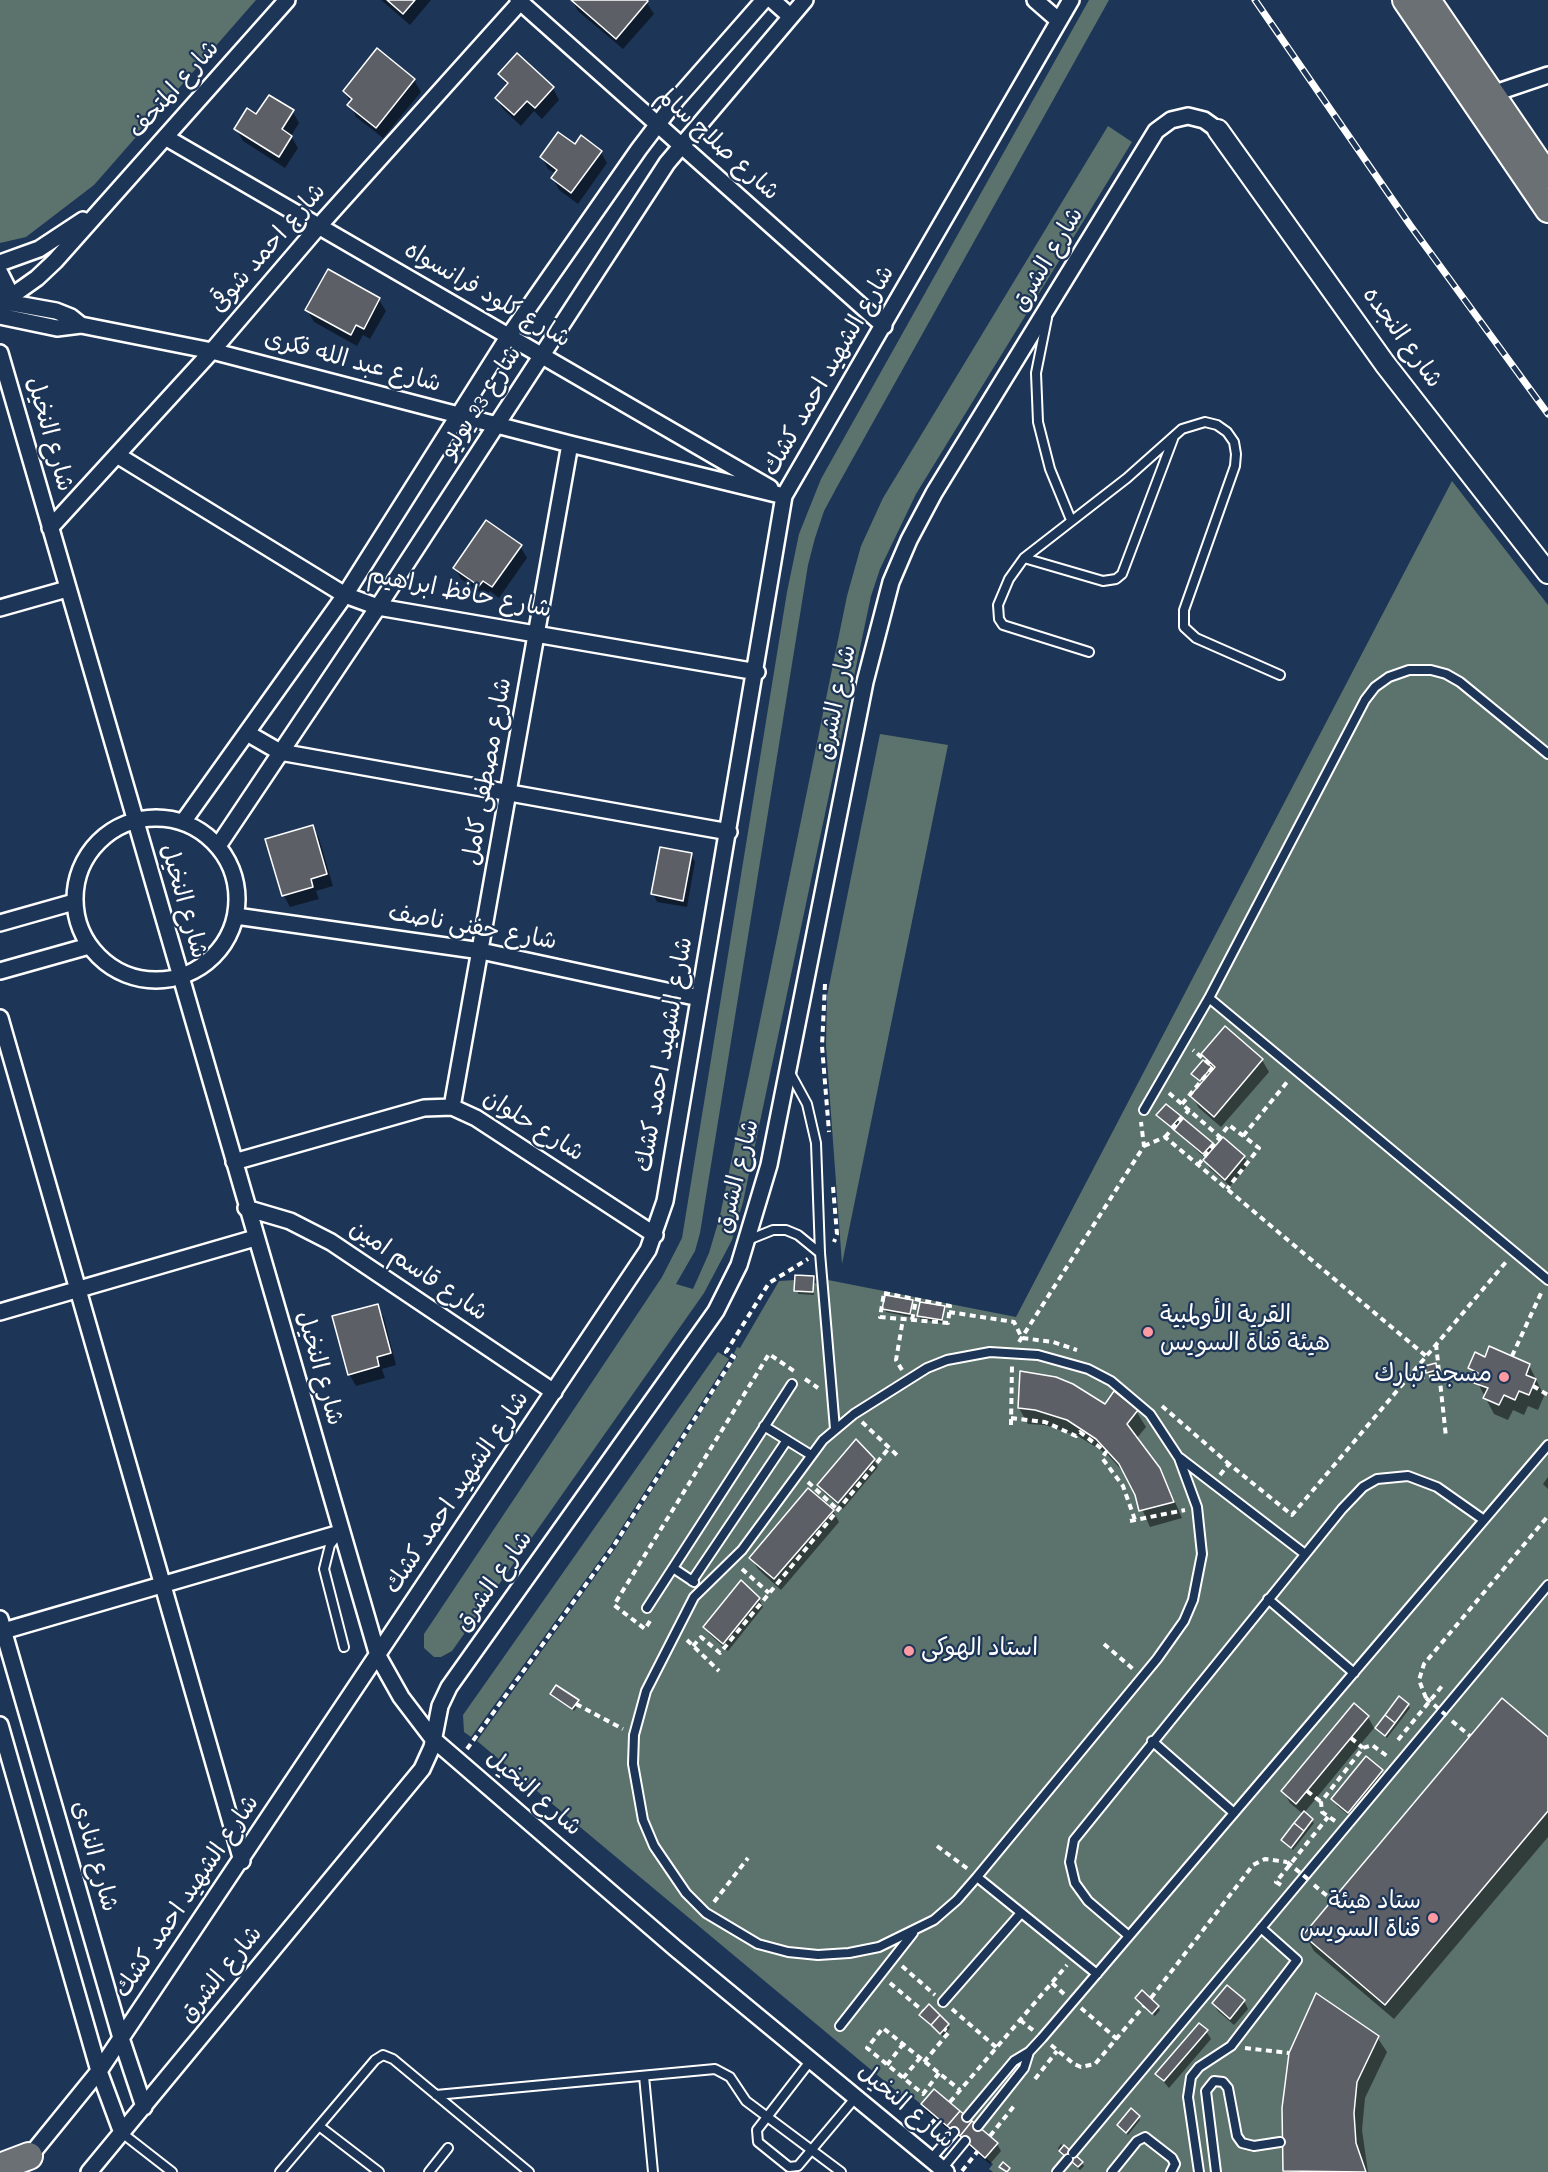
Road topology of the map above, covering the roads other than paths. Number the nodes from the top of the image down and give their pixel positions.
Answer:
1 (287, 0) edge
2 (764, 0) edge
3 (772, 0) edge
4 (805, 0) edge
5 (1035, 0) edge
6 (1071, 0) edge
7 (1405, 0) edge
8 (1428, 0) edge
9 (520, 1) edge
10 (790, 16) junction
11 (1058, 20) junction
12 (1548, 75) edge
13 (1492, 94) junction
14 (657, 125) junction
15 (1218, 130) joint
16 (165, 137) junction
17 (680, 146) junction
18 (1546, 194) edge
19 (98, 210) junction
20 (319, 226) junction
21 (0, 263) edge
22 (0, 273) edge
23 (1051, 302) junction
24 (3, 307) edge
25 (884, 326) junction
26 (508, 337) junction
27 (212, 351) junction
28 (0, 353) edge
29 (542, 354) junction
30 (460, 416) junction
31 (496, 425) junction
32 (1174, 436) junction
33 (570, 444) junction
34 (117, 455) junction
35 (784, 496) junction
36 (1071, 520) junction
37 (50, 528) junction
38 (1024, 558) junction
39 (1548, 573) edge
40 (67, 589) junction
41 (345, 595) junction
42 (378, 607) junction
43 (0, 608) edge
44 (538, 634) junction
45 (1089, 652) dead end
46 (757, 672) junction
47 (1280, 675) dead end
48 (247, 733) junction
49 (280, 752) junction
50 (1548, 754) edge
51 (510, 791) junction
52 (134, 820) junction
53 (183, 822) junction
54 (729, 832) junction
55 (218, 846) junction
56 (74, 902) junction
57 (236, 916) junction
58 (0, 924) edge
59 (89, 946) junction
60 (481, 951) junction
61 (0, 971) edge
62 (180, 978) junction
63 (699, 998) junction
64 (1209, 998) junction
65 (0, 1018) edge
66 (789, 1070) junction
67 (452, 1107) junction
68 (1144, 1110) road end
69 (234, 1162) junction
70 (246, 1208) junction
71 (655, 1235) junction
72 (255, 1238) junction
73 (748, 1240) junction
74 (820, 1252) junction
75 (1548, 1280) edge
76 (78, 1289) junction
77 (0, 1312) edge
78 (792, 1384) dead end
79 (554, 1392) junction
80 (764, 1426) junction
81 (835, 1429) junction
82 (787, 1440) junction
83 (1548, 1445) edge
84 (811, 1455) junction
85 (1179, 1458) junction
86 (1484, 1521) junction
87 (340, 1533) junction
88 (1305, 1554) junction
89 (673, 1568) junction
90 (692, 1581) junction
91 (163, 1584) junction
92 (1548, 1585) edge
93 (702, 1587) junction
94 (1268, 1599) junction
95 (647, 1608) dead end
96 (1, 1627) edge
97 (344, 1647) dead end
98 (378, 1656) junction
99 (1354, 1673) junction
100 (0, 1725) edge
101 (433, 1739) junction
102 (1152, 1742) junction
103 (1234, 1813) junction
104 (242, 1860) junction
105 (977, 1877) junction
106 (1022, 1913) junction
107 (1261, 1928) junction
108 (914, 1931) junction
109 (1129, 1936) junction
110 (1097, 1974) junction
111 (943, 2002) dead end
112 (840, 2026) dead end
113 (121, 2038) junction
114 (1029, 2052) junction
115 (812, 2060) junction
116 (99, 2071) junction
117 (644, 2076) junction
118 (436, 2095) junction
119 (856, 2097) junction
120 (144, 2107) junction
121 (767, 2116) junction
122 (967, 2117) dead end
123 (319, 2126) junction
124 (978, 2126) dead end
125 (954, 2132) dead end
126 (122, 2133) junction
127 (965, 2141) dead end
128 (1280, 2142) dead end
129 (448, 2148) dead end
130 (812, 2150) junction
131 (23, 2164) edge
132 (0, 2167) edge
133 (940, 2167) edge
134 (89, 2172) edge
135 (172, 2172) edge
136 (280, 2172) edge
137 (378, 2172) edge
138 (429, 2172) edge
139 (529, 2172) edge
140 (653, 2172) edge
141 (841, 2172) edge
142 (1058, 2172) edge
143 (1112, 2172) edge
144 (1171, 2172) edge
145 (1199, 2172) edge
146 (1216, 2172) edge

1 - 16 street, شارع المتحف
2 - 14 street, شارع 23 يوليو
3 - 10 street
4 - 10 street, شارع 23 يوليو
5 - 11 street
6 - 11 street, شارع الشهيد احمد كشك
7 - 18 main road
8 - 13 main road
9 - 14 street, شارع صلاح سالم
9 - 20 street, شارع احمد شوقى
10 - 17 street, شارع 23 يوليو
11 - 25 street, شارع الشهيد احمد كشك
12 - 13 street
13 - 18 main road
14 - 17 street, شارع صلاح سالم
14 - 26 street, شارع 23 يوليو
15 - 23 street, شارع الشرق
15 - 39 street, شارع النجده
16 - 19 street, شارع المتحف
16 - 20 street, شارع كلود فرانسواه
17 - 25 street, شارع صلاح سالم
17 - 29 street, شارع 23 يوليو
19 - 21 street, شارع المتحف
19 - 24 street, شارع المتحف
20 - 26 street, شارع كلود فرانسواه
20 - 27 street, شارع احمد شوقى
22 - 24 street
23 - 36 lane
23 - 66 street, شارع الشرق
24 - 27 street, شارع عبد الله فكرى
25 - 35 street, شارع الشهيد احمد كشك
26 - 29 street, شارع كلود فرانسواه
26 - 30 street, شارع 23 يوليو
27 - 30 street, شارع عبد الله فكرى
27 - 34 street, شارع احمد شوقى
28 - 37 street, شارع النخيل
29 - 31 street, شارع 23 يوليو
29 - 35 street, شارع كلود فرانسواه
30 - 31 street, شارع عبد الله فكرى
30 - 41 street, شارع 23 يوليو
31 - 33 street, شارع عبد الله فكرى
31 - 42 street, شارع 23 يوليو
32 - 36 lane
32 - 38 lane
32 - 47 lane
33 - 35 street, شارع عبد الله فكرى
33 - 44 street, شارع مصطفى كامل
34 - 37 street, شارع احمد شوقى
34 - 41 street, شارع حافظ ابراهيم
35 - 46 street, شارع الشهيد احمد كشك
36 - 38 lane
37 - 40 street, شارع النخيل
38 - 45 lane
40 - 43 street
40 - 52 street, شارع النخيل
41 - 42 street, شارع حافظ ابراهيم
41 - 48 street, شارع 23 يوليو
42 - 44 street, شارع حافظ ابراهيم
42 - 49 street, شارع 23 يوليو
44 - 46 street, شارع حافظ ابراهيم
44 - 51 street, شارع مصطفى كامل
46 - 54 street, شارع الشهيد احمد كشك
48 - 49 street
48 - 53 street, شارع 23 يوليو
49 - 51 street
49 - 55 street, شارع 23 يوليو
50 - 64 lane
51 - 54 street
51 - 60 street, شارع مصطفى كامل
52 - 53 street
52 - 56 street
52 - 62 street, شارع النخيل
53 - 55 street
54 - 63 street, شارع الشهيد احمد كشك
55 - 57 street
56 - 58 street
56 - 59 street
57 - 60 street, شارع حفنى ناصف
57 - 62 street
59 - 61 street
59 - 62 street
60 - 63 street, شارع حفنى ناصف
60 - 67 street, شارع مصطفى كامل
62 - 69 street, شارع النخيل
63 - 71 street, شارع الشهيد احمد كشك
64 - 68 lane
64 - 75 lane
65 - 76 street
66 - 73 street, شارع الشرق
66 - 74 lane
67 - 69 street, شارع حلوان
67 - 71 street, شارع حلوان
69 - 70 street, شارع النخيل
70 - 72 street, شارع النخيل
70 - 79 street, شارع قاسم امين
71 - 79 street, شارع الشهيد احمد كشك
72 - 76 street
72 - 87 street, شارع النخيل
73 - 74 lane
73 - 101 street, شارع الشرق
74 - 81 lane
76 - 77 street
76 - 91 street
78 - 80 lane
79 - 98 street, شارع الشهيد احمد كشك
80 - 82 lane
80 - 89 lane
81 - 84 lane
81 - 85 lane
82 - 84 lane
82 - 90 lane
83 - 86 lane
84 - 93 lane
85 - 88 lane
85 - 105 lane
86 - 88 lane
86 - 99 lane
87 - 91 street
87 - 97 lane
87 - 98 street, شارع النخيل
88 - 94 lane
89 - 90 lane
89 - 95 lane
90 - 93 lane
91 - 96 street
91 - 104 street
92 - 107 lane
93 - 108 lane
94 - 99 lane
94 - 102 lane
96 - 113 street, شارع النادى
98 - 101 street, شارع النخيل
98 - 104 street, شارع الشهيد احمد كشك
99 - 103 lane
100 - 116 street
101 - 115 street, شارع النخيل
101 - 120 street, شارع الشرق
102 - 103 lane
102 - 109 lane
103 - 109 lane
104 - 113 street, شارع الشهيد احمد كشك
105 - 106 lane
105 - 108 lane
106 - 110 lane
106 - 111 lane
107 - 142 lane
107 - 145 lane
108 - 112 lane
109 - 110 lane
110 - 114 lane
113 - 116 street
113 - 120 street, شارع النادى
114 - 122 lane
114 - 124 lane
115 - 119 street, شارع النخيل
115 - 121 lane
116 - 126 street
116 - 131 street
117 - 118 lane
117 - 121 lane
117 - 140 lane
118 - 123 lane
118 - 139 lane
119 - 130 lane
119 - 133 street, شارع النخيل
120 - 126 street, شارع الشرق
121 - 130 lane
121 - 130 lane
123 - 136 lane
123 - 137 lane
125 - 133 lane
126 - 134 street, شارع الشرق
126 - 135 lane
127 - 133 lane
128 - 146 lane
129 - 138 lane
130 - 141 lane
131 - 132 highway
143 - 144 lane

